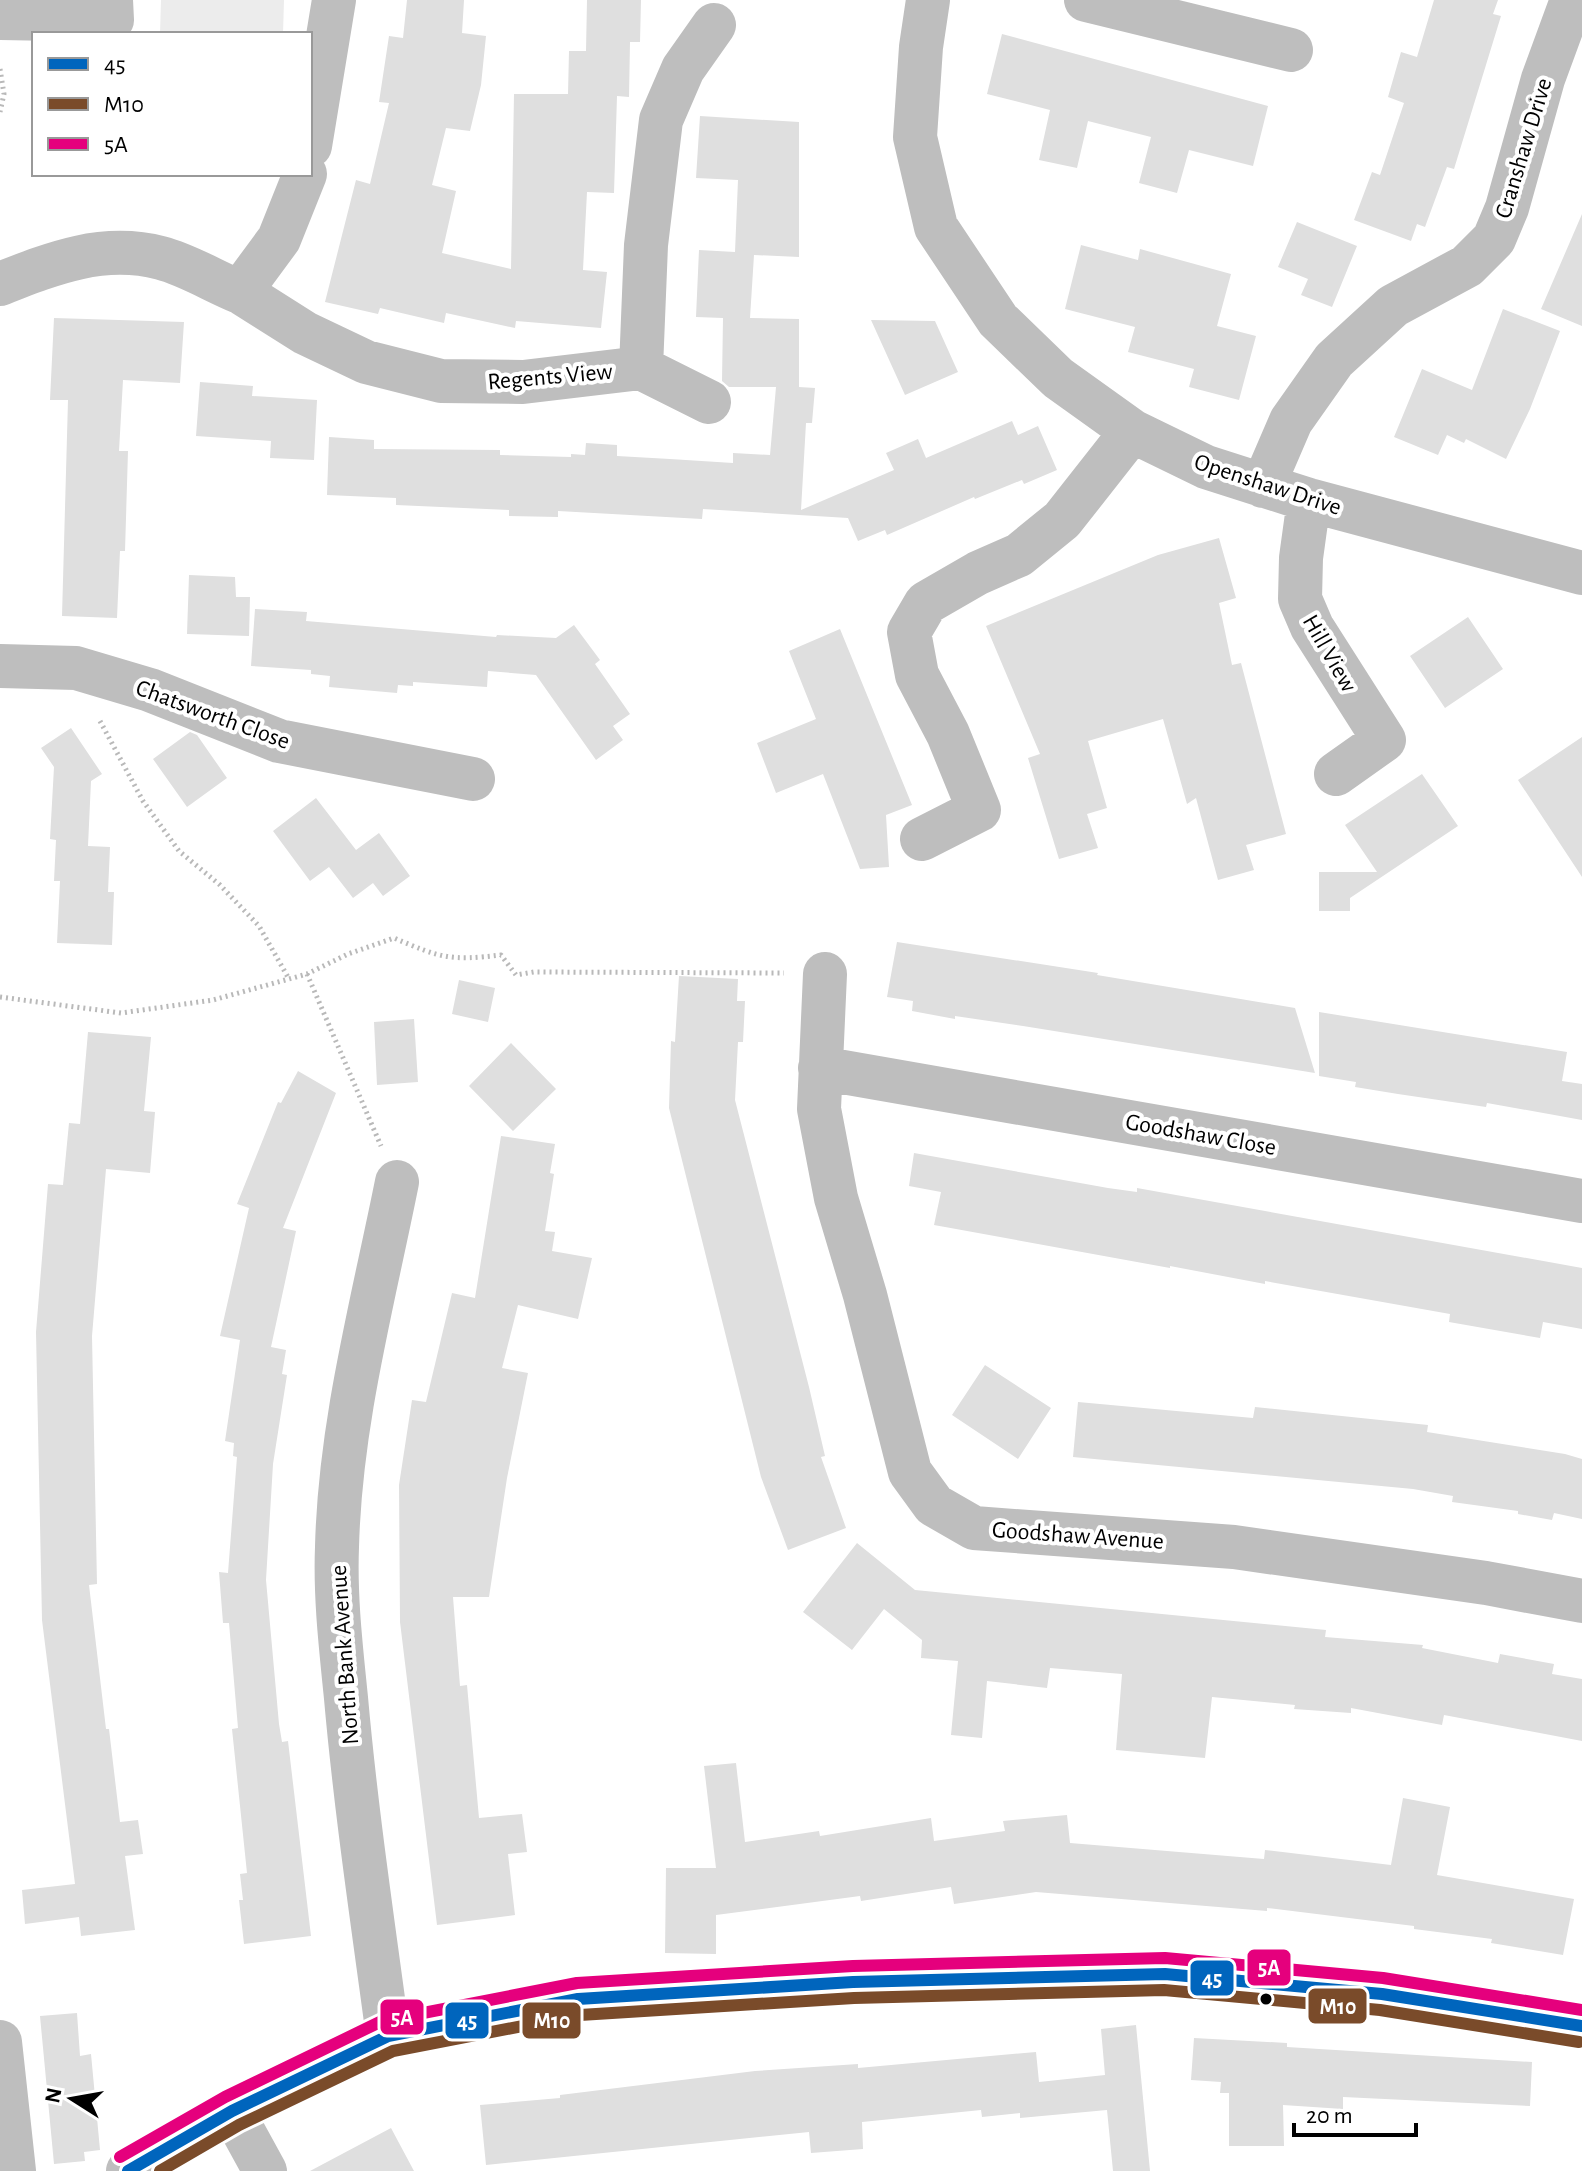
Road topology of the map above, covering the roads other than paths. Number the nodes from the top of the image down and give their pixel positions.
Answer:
1 (334, 0) edge
2 (928, 0) edge
3 (1086, 0) edge
4 (1572, 0) edge
5 (111, 10) edge
6 (1208, 14) edge
7 (0, 18) edge
8 (714, 25) dead end
9 (1291, 50) dead end
10 (312, 134) edge
11 (304, 176) edge
12 (0, 284) edge
13 (240, 292) junction
14 (641, 368) junction
15 (709, 402) dead end
16 (1132, 431) junction
17 (1263, 486) junction
18 (1309, 500) junction
19 (1582, 573) edge
20 (0, 666) edge
21 (1336, 774) dead end
22 (473, 779) dead end
23 (922, 839) dead end
24 (825, 974) road end
25 (820, 1068) junction
26 (397, 1182) road end
27 (1582, 1201) edge
28 (1582, 1601) edge
29 (1582, 2026) edge
30 (388, 2036) junction
31 (0, 2042) edge
32 (232, 2111) junction
33 (14, 2171) edge
34 (128, 2171) edge
35 (265, 2171) edge

1 - 10 street
2 - 16 street, Openshaw Drive
3 - 6 street
4 - 17 street, Cranshaw Drive
5 - 7 street
6 - 9 street
8 - 14 street, Regents View
11 - 13 street
12 - 13 street, Regents View
13 - 14 street, Regents View
14 - 15 street, Regents View
16 - 17 street, Openshaw Drive
16 - 23 street
17 - 18 street, Openshaw Drive
18 - 19 street, Openshaw Drive
18 - 21 street, Hill View
20 - 22 street, Chatsworth Close
24 - 25 street, Goodshaw Avenue
25 - 27 street, Goodshaw Close
25 - 28 street, Goodshaw Avenue
26 - 30 street, North Bank Avenue
29 - 30 street
30 - 32 street
31 - 33 street
32 - 34 street
32 - 35 street

